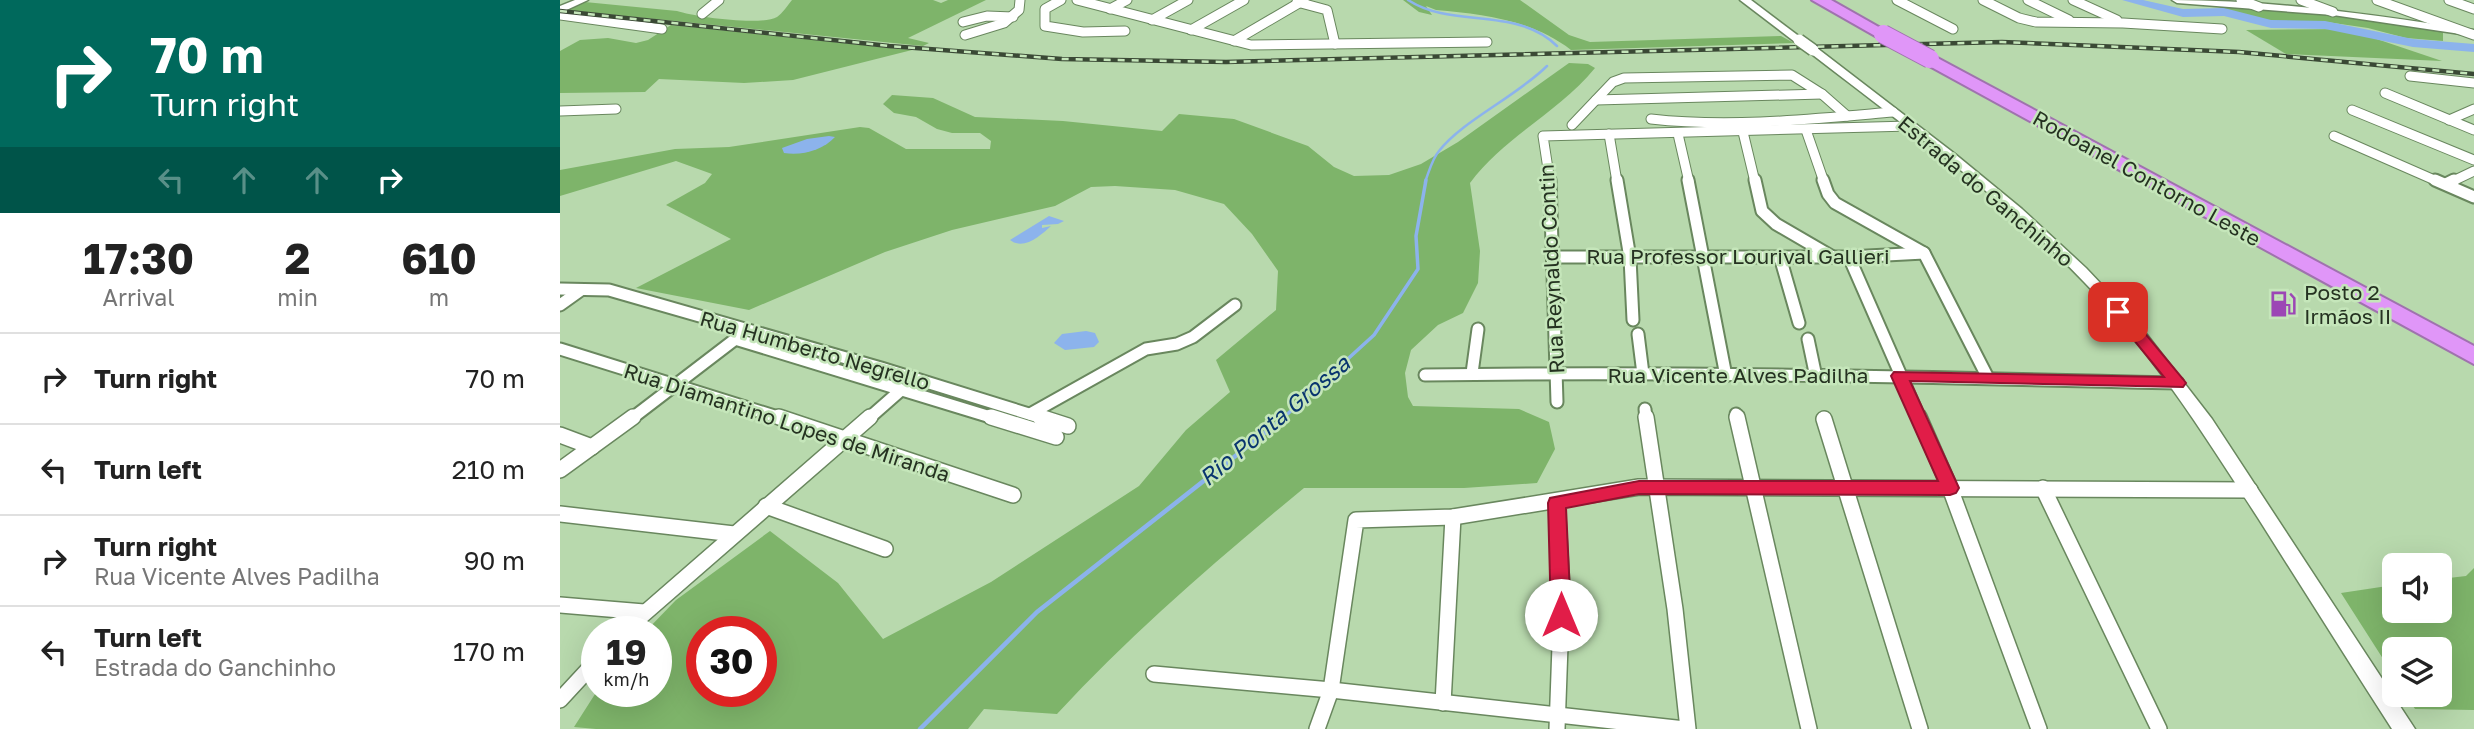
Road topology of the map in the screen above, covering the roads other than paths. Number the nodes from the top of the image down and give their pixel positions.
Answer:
1 (719, 0) edge
2 (1020, 0) edge
3 (1061, 0) edge
4 (1077, 0) edge
5 (1127, 0) edge
6 (1188, 0) edge
7 (1244, 0) edge
8 (1290, 0) edge
9 (1745, 0) edge
10 (1820, 0) edge
11 (1843, 0) edge
12 (1897, 0) edge
13 (1983, 0) edge
14 (2028, 0) edge
15 (2073, 0) edge
16 (2177, 0) edge
17 (2241, 0) edge
18 (2301, 0) edge
19 (2377, 0) edge
20 (2451, 0) edge
21 (1303, 1) edge
22 (579, 2) edge
23 (2259, 7) junction
24 (1110, 9) junction
25 (2474, 9) edge
26 (560, 12) edge
27 (2333, 12) junction
28 (702, 15) dead end
29 (1013, 17) junction
30 (1152, 20) junction
31 (2072, 21) junction
32 (963, 22) dead end
33 (2123, 23) junction
34 (662, 29) dead end
35 (1953, 29) dead end
36 (2222, 29) dead end
37 (1191, 30) junction
38 (1125, 31) dead end
39 (2472, 32) edge
40 (965, 35) dead end
41 (1234, 41) junction
42 (1487, 42) dead end
43 (1335, 44) junction
44 (1938, 57) junction
45 (2410, 76) dead end
46 (2474, 83) edge
47 (2385, 93) dead end
48 (1822, 94) junction
49 (1596, 100) junction
50 (2474, 108) edge
51 (616, 109) dead end
52 (1889, 109) junction
53 (2352, 110) dead end
54 (560, 111) edge
55 (1858, 114) junction
56 (1651, 119) dead end
57 (2449, 120) junction
58 (1572, 125) dead end
59 (1910, 126) junction
60 (1806, 130) junction
61 (2474, 130) edge
62 (1743, 132) junction
63 (1609, 134) junction
64 (1678, 134) junction
65 (2334, 135) dead end
66 (2474, 160) edge
67 (2474, 171) edge
68 (2446, 184) junction
69 (2474, 197) edge
70 (1924, 253) junction
71 (1552, 257) junction
72 (1705, 257) junction
73 (1780, 257) junction
74 (1832, 257) junction
75 (1849, 257) junction
76 (1630, 258) junction
77 (560, 289) edge
78 (581, 290) junction
79 (560, 305) edge
80 (1235, 305) dead end
81 (1633, 320) dead end
82 (1800, 323) dead end
83 (747, 329) junction
84 (1478, 329) dead end
85 (1638, 334) dead end
86 (2474, 337) edge
87 (736, 339) junction
88 (1808, 339) dead end
89 (560, 349) edge
90 (2474, 356) edge
91 (1472, 373) junction
92 (1556, 373) junction
93 (1643, 374) junction
94 (1425, 375) dead end
95 (1726, 376) junction
96 (1899, 376) junction
97 (1816, 377) junction
98 (1988, 378) junction
99 (2178, 383) junction
100 (679, 384) junction
101 (901, 390) junction
102 (1557, 402) dead end
103 (1645, 409) dead end
104 (1030, 414) junction
105 (1736, 414) dead end
106 (1824, 419) dead end
107 (1068, 426) dead end
108 (560, 435) edge
109 (1056, 437) dead end
110 (841, 440) junction
111 (592, 447) junction
112 (560, 470) edge
113 (1655, 487) junction
114 (1753, 488) junction
115 (1847, 488) junction
116 (1950, 488) junction
117 (2043, 488) junction
118 (2250, 490) junction
119 (1013, 495) dead end
120 (1557, 503) junction
121 (766, 506) junction
122 (560, 514) edge
123 (1453, 517) junction
124 (734, 534) junction
125 (885, 549) dead end
126 (560, 605) edge
127 (644, 612) junction
128 (640, 616) edge
129 (1154, 674) dead end
130 (581, 677) edge
131 (1331, 690) junction
132 (560, 700) edge
133 (1443, 703) junction
134 (1558, 722) edge
135 (1317, 729) edge
136 (1686, 729) edge
137 (1809, 729) edge
138 (1920, 729) edge
139 (2039, 729) edge
140 (2159, 729) edge
141 (2404, 729) edge

1 - 28 street
2 - 29 street
3 - 38 street
4 - 24 street
5 - 24 street
6 - 30 street
7 - 37 street
8 - 21 street
9 - 52 street, Estrada do Ganchinho, bridge
10 - 44 highway, Rodoanel Contorno Leste, bridge
11 - 44 highway, Rodoanel Contorno Leste
12 - 35 street
13 - 31 street
14 - 31 street
15 - 33 street
16 - 23 street
17 - 23 street
18 - 27 street
19 - 39 street
20 - 25 street
21 - 41 street
21 - 43 street
22 - 26 street
23 - 27 street
24 - 30 street
26 - 34 street
27 - 39 street
29 - 32 street
29 - 40 street
30 - 37 street
31 - 33 street
33 - 36 street
37 - 41 street
41 - 43 street
42 - 43 street
44 - 86 highway, Rodoanel Contorno Leste
44 - 90 highway, Rodoanel Contorno Leste
45 - 46 street
47 - 57 street
48 - 49 street
48 - 49 street
48 - 55 street
49 - 58 street
50 - 57 street
51 - 54 street
52 - 55 street
52 - 59 street, Estrada do Ganchinho
53 - 66 street
55 - 56 street
57 - 61 street
59 - 60 street
59 - 99 street, Estrada do Ganchinho
60 - 62 street
60 - 70 street
62 - 64 street
62 - 74 street
63 - 64 street
63 - 71 street, Rua Reynaldo Contin
63 - 76 street
64 - 72 street
65 - 68 street
67 - 68 street
68 - 69 street
70 - 75 street, Rua Professor Lourival Gallieri
70 - 98 street
71 - 76 street, Rua Professor Lourival Gallieri
71 - 92 street, Rua Reynaldo Contin
72 - 73 street, Rua Professor Lourival Gallieri
72 - 76 street, Rua Professor Lourival Gallieri
72 - 95 street
73 - 74 street, Rua Professor Lourival Gallieri
73 - 82 street
74 - 75 street, Rua Professor Lourival Gallieri
75 - 96 street
76 - 81 street
77 - 78 street, Rua Humberto Negrello
78 - 79 street
78 - 83 street, Rua Humberto Negrello
80 - 104 street
83 - 87 street
83 - 104 street, Rua Humberto Negrello
84 - 91 street
85 - 93 street
87 - 100 street
87 - 101 street, Rua Humberto Negrello
88 - 97 street
89 - 100 street, Rua Diamantino Lopes de Miranda
91 - 92 street, Rua Vicente Alves Padilha
91 - 94 street, Rua Vicente Alves Padilha
92 - 93 street, Rua Vicente Alves Padilha
92 - 102 street, Rua Reynaldo Contin
93 - 95 street, Rua Vicente Alves Padilha
95 - 97 street, Rua Vicente Alves Padilha
96 - 97 street, Rua Vicente Alves Padilha
96 - 98 street, Rua Vicente Alves Padilha
96 - 116 street
98 - 99 street, Rua Vicente Alves Padilha
99 - 118 street, Estrada do Ganchinho
100 - 110 street, Rua Diamantino Lopes de Miranda
100 - 111 street
101 - 109 street, Rua Humberto Negrello
101 - 110 street
103 - 113 street
104 - 107 street, Rua Humberto Negrello
105 - 114 street
106 - 115 street
108 - 111 street
110 - 119 street, Rua Diamantino Lopes de Miranda
110 - 121 street
111 - 112 street
113 - 114 street
113 - 120 street
113 - 136 street
114 - 115 street
114 - 137 street
115 - 116 street
115 - 138 street
116 - 117 street
116 - 139 street
117 - 118 street
117 - 140 street
118 - 141 street, Estrada do Ganchinho
120 - 123 street
120 - 134 street
121 - 124 street
121 - 125 street
122 - 124 street
123 - 131 street
123 - 133 street
124 - 127 street
126 - 127 street
127 - 128 street
129 - 131 street
130 - 132 street
131 - 133 street
131 - 135 street
133 - 134 street
134 - 136 street

